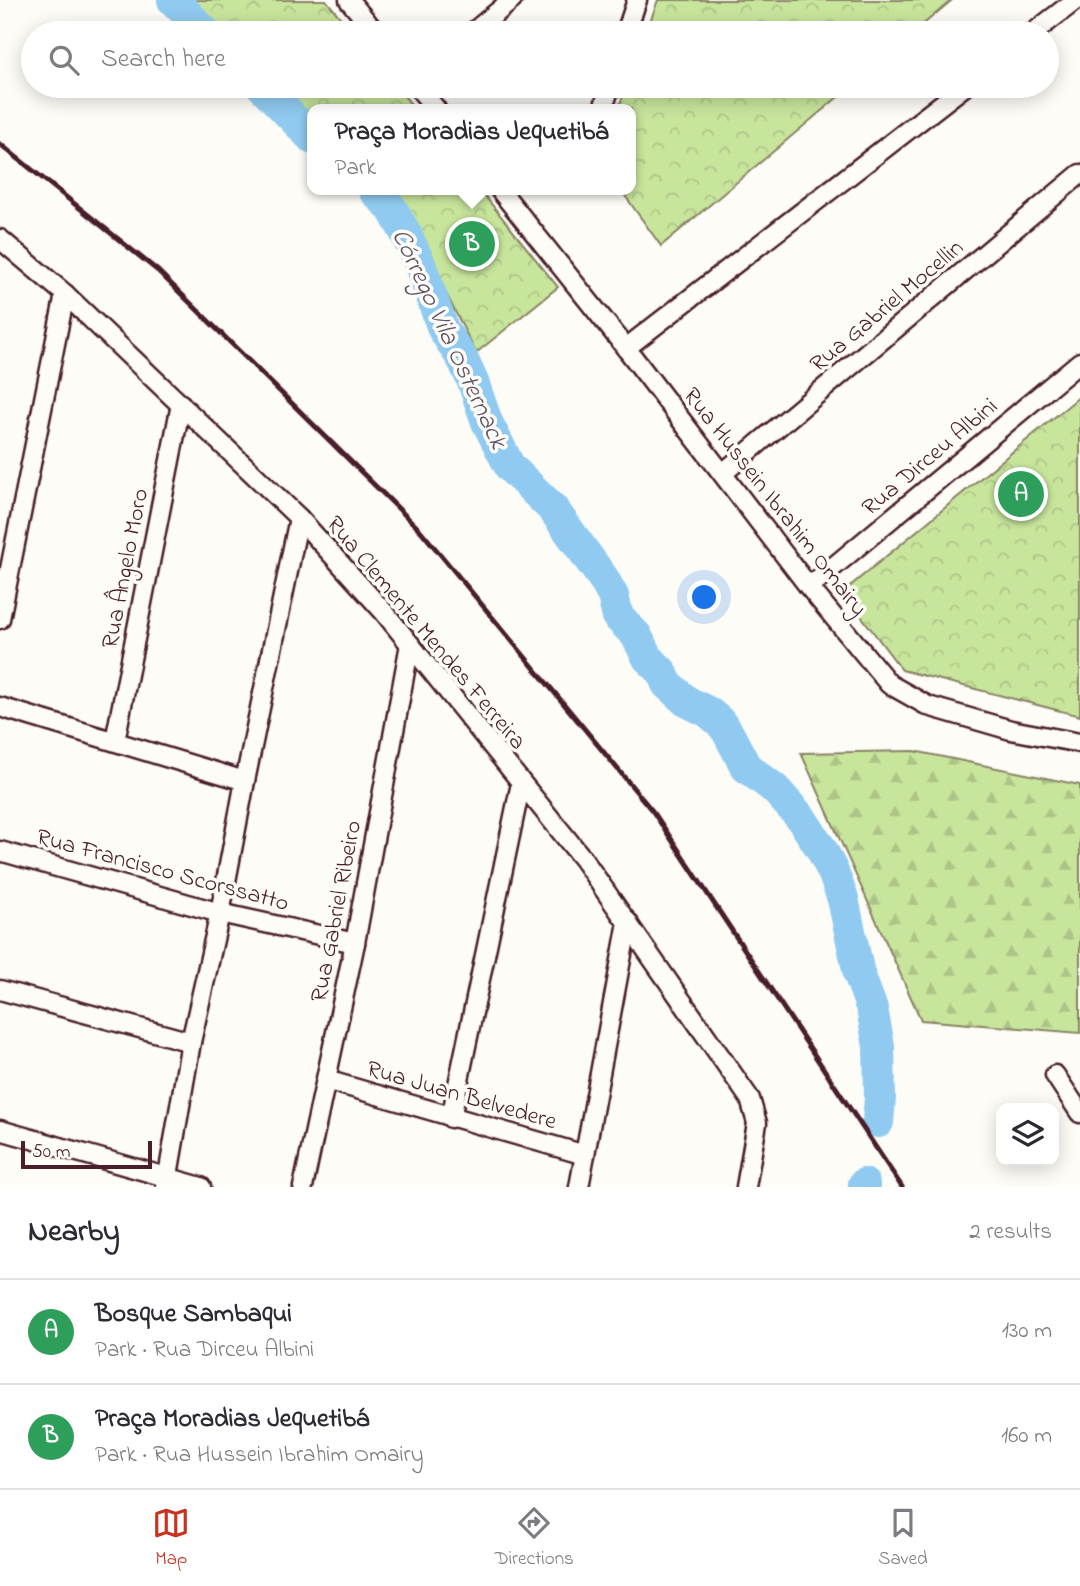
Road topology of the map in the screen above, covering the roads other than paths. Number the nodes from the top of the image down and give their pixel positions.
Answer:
1 (349, 0) edge
2 (512, 0) edge
3 (637, 0) edge
4 (1076, 0) edge
5 (366, 21) edge
6 (487, 21) edge
7 (630, 21) edge
8 (1049, 21) edge
9 (949, 98) edge
10 (1080, 174) edge
11 (504, 195) edge
12 (0, 239) edge
13 (65, 295) junction
14 (626, 348) junction
15 (1080, 362) edge
16 (181, 404) junction
17 (723, 473) junction
18 (299, 518) junction
19 (809, 587) junction
20 (0, 619) edge
21 (410, 644) junction
22 (0, 707) edge
23 (115, 741) junction
24 (1080, 743) edge
25 (245, 780) junction
26 (521, 783) junction
27 (0, 851) edge
28 (220, 913) junction
29 (628, 922) junction
30 (355, 943) junction
31 (0, 990) edge
32 (191, 1042) junction
33 (1055, 1075) dead end
34 (326, 1080) junction
35 (1080, 1114) edge
36 (451, 1118) junction
37 (0, 1130) edge
38 (585, 1155) junction
39 (167, 1182) edge
40 (201, 1187) edge
41 (303, 1187) edge
42 (579, 1187) edge
43 (746, 1187) edge

1 - 5 street
2 - 6 street
3 - 7 street
4 - 8 street
9 - 14 street
10 - 17 street, Rua Gabriel Mocellin
11 - 14 street, Rua Hussein Ibrahim Omairy
12 - 13 street, Rua Clemente Mendes Ferreira
13 - 16 street, Rua Clemente Mendes Ferreira
13 - 20 street
14 - 17 street, Rua Hussein Ibrahim Omairy
15 - 19 street, Rua Dirceu Albini
16 - 18 street, Rua Clemente Mendes Ferreira
16 - 23 street, Rua Ângelo Moro
17 - 19 street, Rua Hussein Ibrahim Omairy
18 - 21 street, Rua Clemente Mendes Ferreira
18 - 25 street
19 - 24 street, Rua Hussein Ibrahim Omairy
21 - 26 street, Rua Clemente Mendes Ferreira
21 - 30 street, Rua Gabriel Ribeiro
22 - 23 street
23 - 25 street
25 - 28 street
26 - 29 street, Rua Clemente Mendes Ferreira
26 - 36 street
27 - 28 street, Rua Francisco Scorssatto
28 - 30 street, Rua Francisco Scorssatto
28 - 32 street
29 - 38 street
29 - 43 street, Rua Clemente Mendes Ferreira
30 - 34 street, Rua Gabriel Ribeiro
31 - 32 street
32 - 39 street
33 - 35 street
34 - 36 street, Rua Juan Belvedere
34 - 41 street, Rua Gabriel Ribeiro
36 - 38 street, Rua Juan Belvedere
37 - 39 street
38 - 42 street
39 - 40 street

